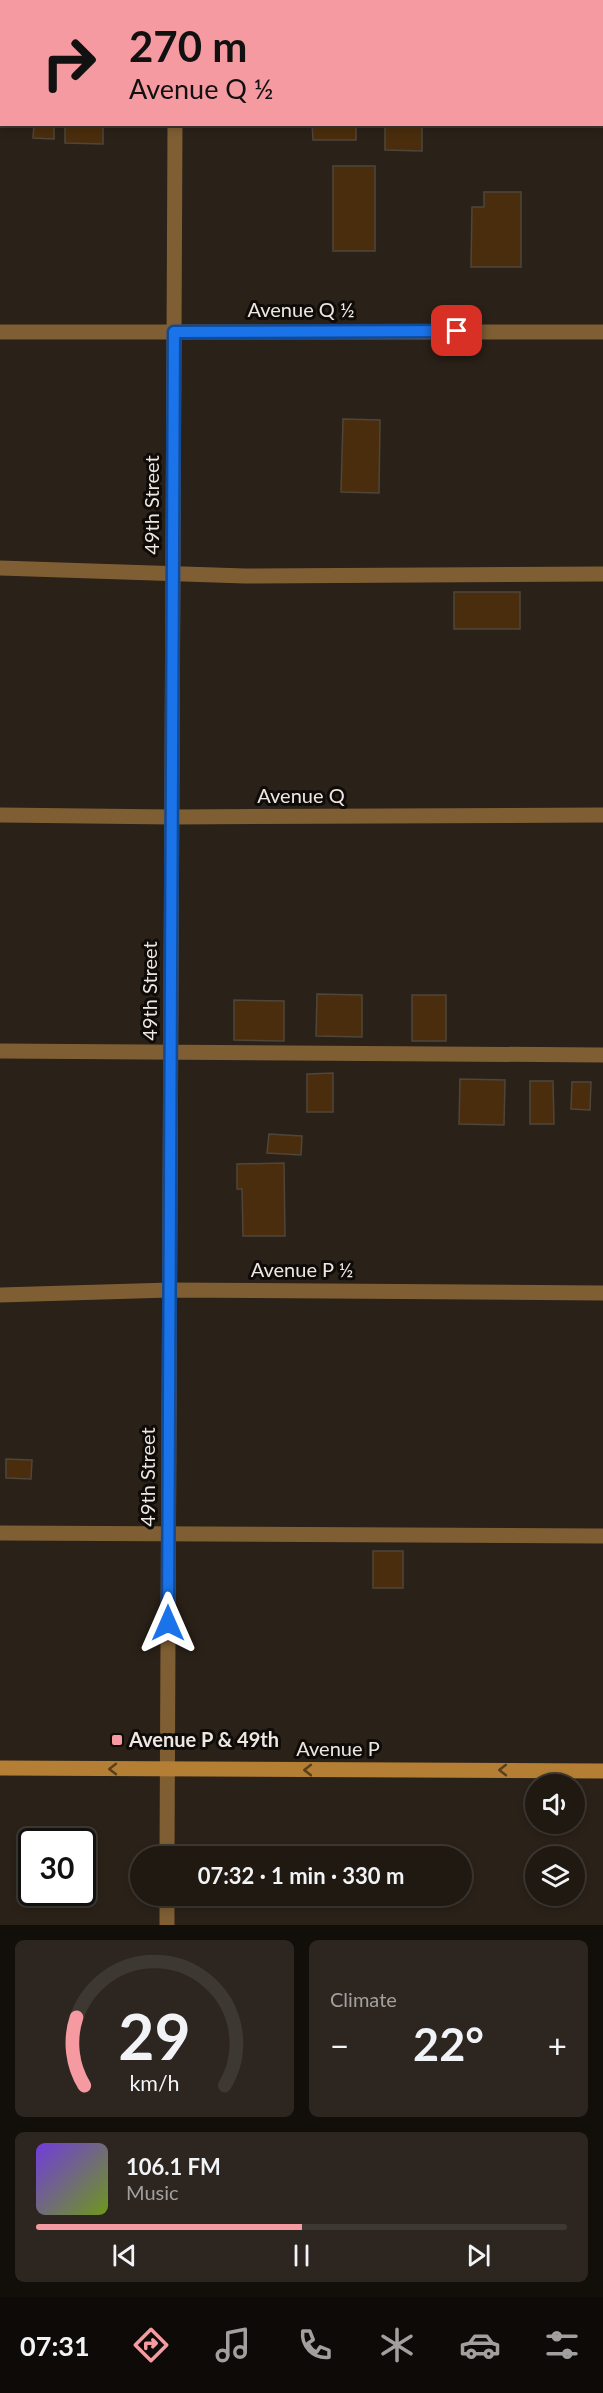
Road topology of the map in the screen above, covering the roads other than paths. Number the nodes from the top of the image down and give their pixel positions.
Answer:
1 (175, 126) edge
2 (0, 332) edge
3 (174, 332) junction
4 (603, 332) edge
5 (0, 568) edge
6 (173, 573) junction
7 (603, 574) edge
8 (0, 815) edge
9 (603, 815) edge
10 (172, 817) junction
11 (0, 1051) edge
12 (171, 1052) junction
13 (603, 1055) edge
14 (170, 1290) junction
15 (603, 1293) edge
16 (0, 1295) edge
17 (0, 1533) edge
18 (169, 1534) junction
19 (603, 1536) edge
20 (0, 1768) edge
21 (168, 1769) junction
22 (603, 1771) edge
23 (167, 1846) edge
24 (167, 1906) edge
25 (167, 1925) edge

1 - 3 street, 49th Street
2 - 3 street, Avenue Q ½
3 - 4 street, Avenue Q ½
3 - 6 street, 49th Street
5 - 6 street
6 - 7 street
6 - 10 street, 49th Street
8 - 10 street, Avenue Q
9 - 10 street, Avenue Q
10 - 12 street, 49th Street
11 - 12 street
12 - 13 street
12 - 14 street, 49th Street
14 - 15 street, Avenue P ½
14 - 16 street, Avenue P ½
14 - 18 street, 49th Street
17 - 18 street
18 - 19 street
18 - 21 street, 49th Street
21 -> 20 main road, Avenue P
22 -> 21 main road, Avenue P
21 - 23 street, 49th Street
24 - 25 street

